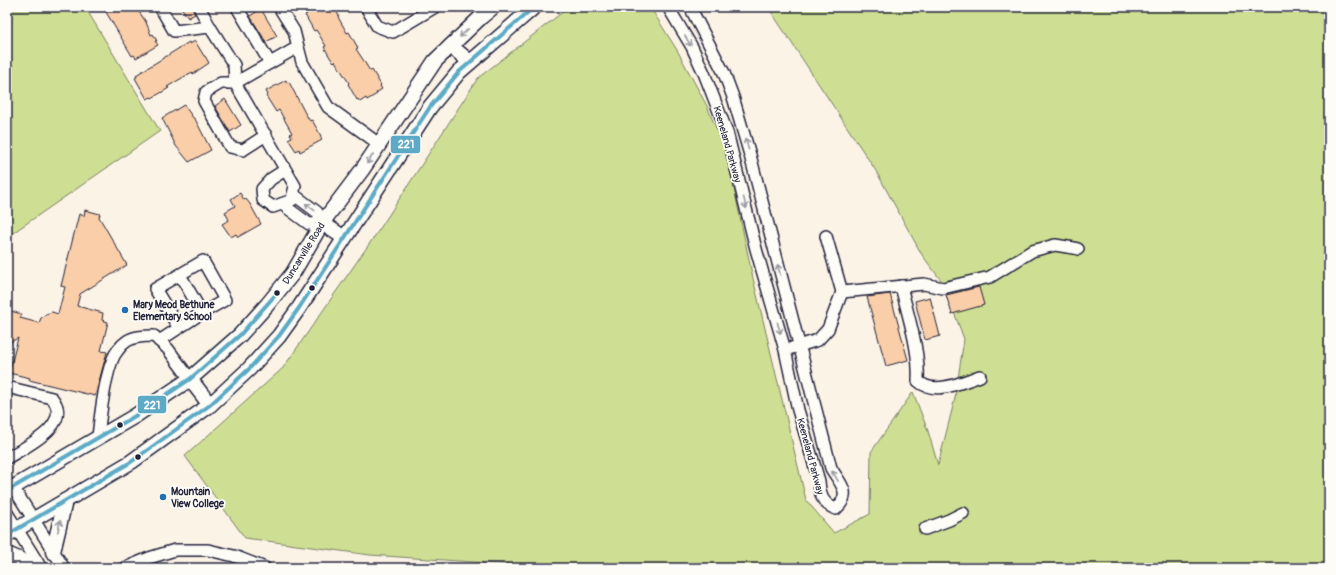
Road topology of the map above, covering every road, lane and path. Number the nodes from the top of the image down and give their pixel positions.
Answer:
1 (160, 7) edge
2 (199, 7) edge
3 (242, 7) edge
4 (278, 7) edge
5 (366, 7) edge
6 (435, 7) edge
7 (493, 7) edge
8 (534, 7) edge
9 (668, 7) edge
10 (690, 7) edge
11 (210, 27) junction
12 (298, 46) junction
13 (451, 46) junction
14 (470, 62) junction
15 (270, 63) junction
16 (235, 83) junction
17 (266, 135) junction
18 (380, 144) junction
19 (285, 170) junction
20 (293, 194) junction
21 (282, 204) junction
22 (322, 223) junction
23 (826, 236) dead end
24 (343, 237) junction
25 (1078, 249) dead end
26 (180, 275) junction
27 (901, 286) junction
28 (842, 292) junction
29 (202, 313) junction
30 (177, 326) junction
31 (157, 339) junction
32 (799, 346) junction
33 (785, 350) junction
34 (980, 376) dead end
35 (190, 379) junction
36 (7, 387) edge
37 (210, 405) junction
38 (98, 437) junction
39 (7, 458) edge
40 (10, 489) edge
41 (65, 500) junction
42 (7, 513) edge
43 (963, 513) dead end
44 (33, 520) junction
45 (925, 529) dead end
46 (12, 532) edge
47 (54, 552) junction
48 (7, 554) edge
49 (34, 568) edge
50 (41, 568) edge
51 (64, 568) edge
52 (125, 568) edge
53 (265, 568) edge

1 - 11 street
2 - 11 street
3 - 15 street
4 - 12 street
5 - 6 street
7 -> 13 main road, Duncanville Road
8 - 14 main road
9 -> 33 street, Keeneland Parkway
32 -> 10 street, Keeneland Parkway
11 - 16 street
12 - 15 street
12 - 18 street
13 - 14 main road
13 - 18 main road, Duncanville Road
14 - 24 main road
15 - 16 street
16 - 17 street
16 - 17 street
17 - 19 street
18 -> 22 main road, Duncanville Road
19 - 20 street
19 - 21 street
20 - 21 street
22 -> 20 street
21 - 22 street
22 - 24 main road
22 - 35 main road, Duncanville Road
23 - 28 street
24 - 37 main road
25 - 27 street
26 - 29 street
26 - 29 street
26 - 30 street
27 - 28 street
27 - 34 street
28 - 32 street
29 - 30 street
30 - 31 street
31 - 35 street
31 - 38 street
32 - 33 street
33 -> 32 street, Keeneland Parkway
35 - 37 main road
35 - 38 main road, Duncanville Road
36 - 39 street
37 - 41 main road
38 - 40 main road, Duncanville Road
40 - 44 street
41 - 44 main road
47 -> 41 main road
42 - 46 street
43 - 45 street
44 - 46 main road
44 - 47 street
46 - 50 street
47 - 51 street
48 - 49 main road
52 - 53 street

